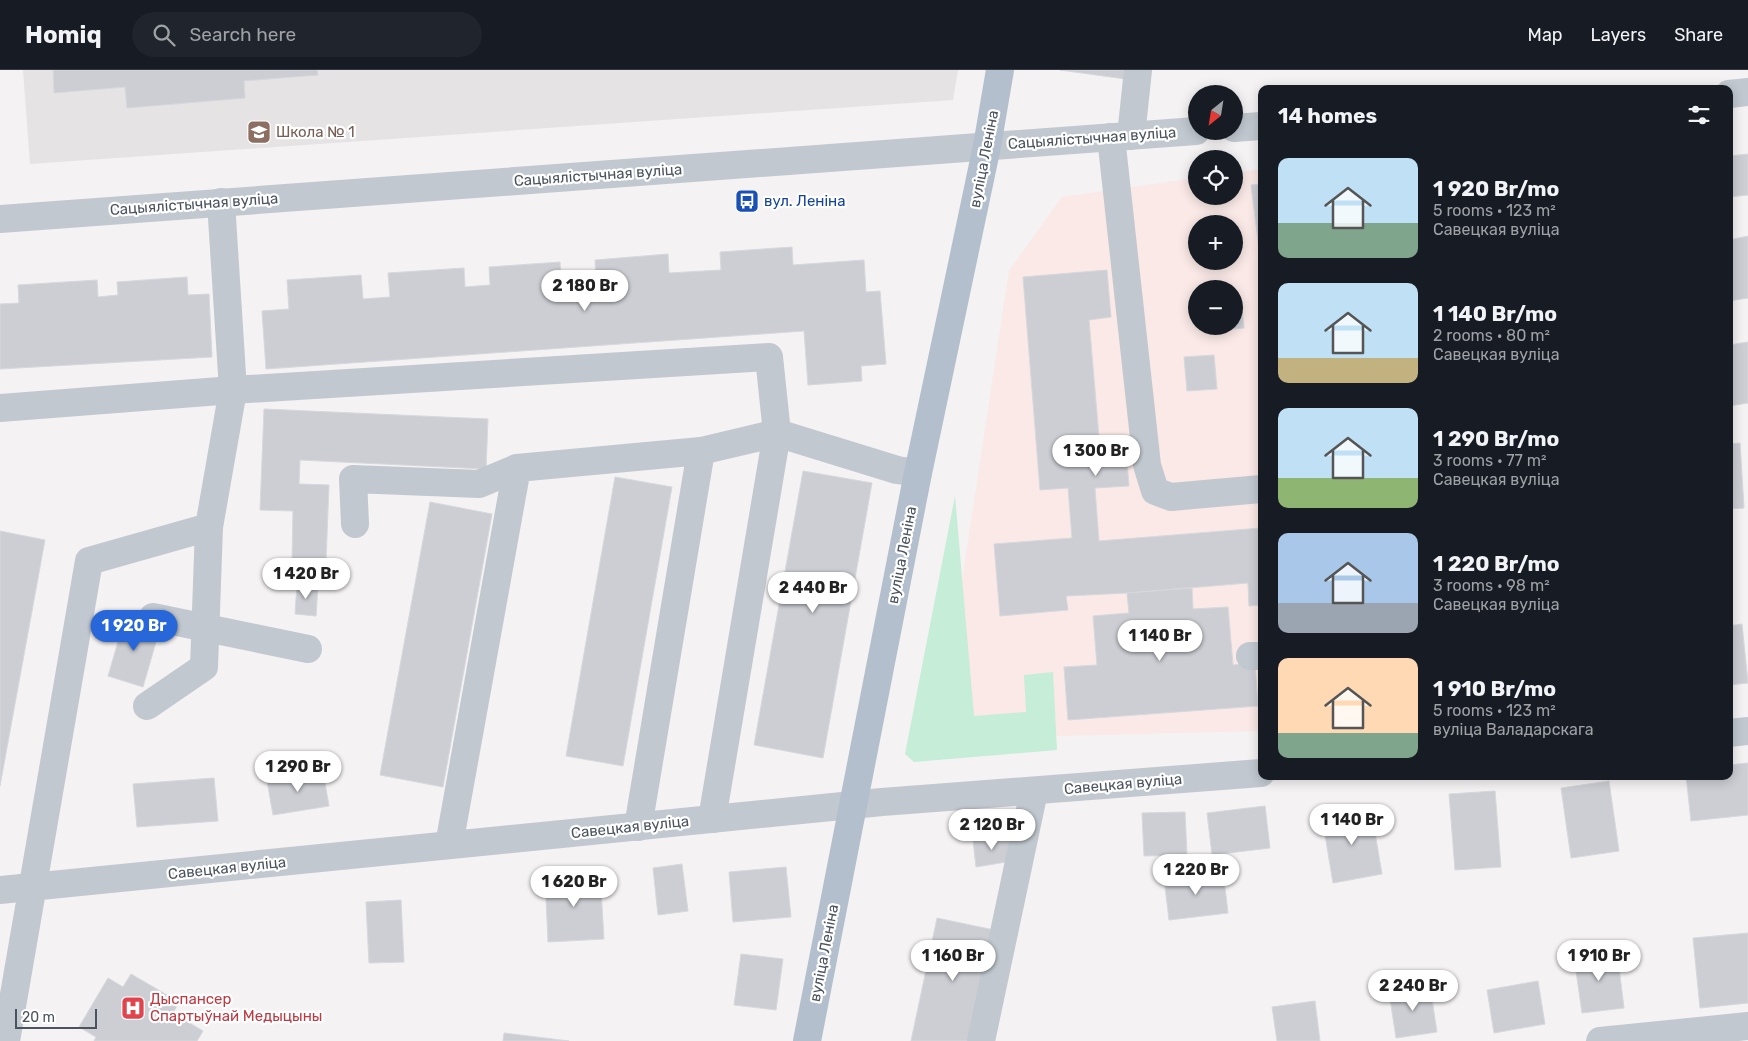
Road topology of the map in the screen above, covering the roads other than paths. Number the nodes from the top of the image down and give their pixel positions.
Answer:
1 (1000, 70) edge
2 (1138, 70) edge
3 (1748, 92) edge
4 (1733, 94) edge
5 (1258, 126) edge
6 (1243, 127) edge
7 (1188, 132) edge
8 (1121, 136) junction
9 (987, 146) junction
10 (221, 202) junction
11 (0, 219) edge
12 (233, 390) junction
13 (0, 408) edge
14 (777, 433) junction
15 (702, 451) junction
16 (518, 468) junction
17 (918, 474) junction
18 (1258, 489) edge
19 (355, 524) dead end
20 (209, 527) junction
21 (154, 617) dead end
22 (205, 628) junction
23 (308, 649) dead end
24 (146, 706) dead end
25 (1748, 732) edge
26 (1733, 733) edge
27 (1258, 772) edge
28 (1034, 791) junction
29 (853, 805) junction
30 (712, 819) junction
31 (638, 827) junction
32 (449, 846) junction
33 (32, 887) junction
34 (0, 890) edge
35 (1748, 1026) edge
36 (6, 1041) edge
37 (807, 1041) edge
38 (981, 1041) edge
39 (1600, 1041) edge

1 - 9 main road, вуліца Леніна
2 - 8 street
3 - 4 street
5 - 6 street
7 - 8 street, Сацыялістычная вуліца
8 - 9 street, Сацыялістычная вуліца
8 - 18 street
9 - 10 street, Сацыялістычная вуліца
9 - 17 main road, вуліца Леніна
10 - 11 street, Сацыялістычная вуліца
10 - 12 street
12 - 13 street
12 - 14 street
12 - 20 street
14 - 15 street
14 - 17 street
14 - 30 street
15 - 16 street
15 - 31 street
16 - 19 street
16 - 32 street
17 - 29 main road, вуліца Леніна
20 - 22 street
20 - 33 street
21 - 22 street
22 - 23 street
22 - 24 street
25 - 26 street
27 - 28 street, Савецкая вуліца
28 - 29 street, Савецкая вуліца
28 - 38 street
29 - 30 street, Савецкая вуліца
29 - 37 main road, вуліца Леніна
30 - 31 street, Савецкая вуліца
31 - 32 street, Савецкая вуліца
32 - 33 street, Савецкая вуліца
33 - 34 street, Савецкая вуліца
33 - 36 street
35 - 39 street

